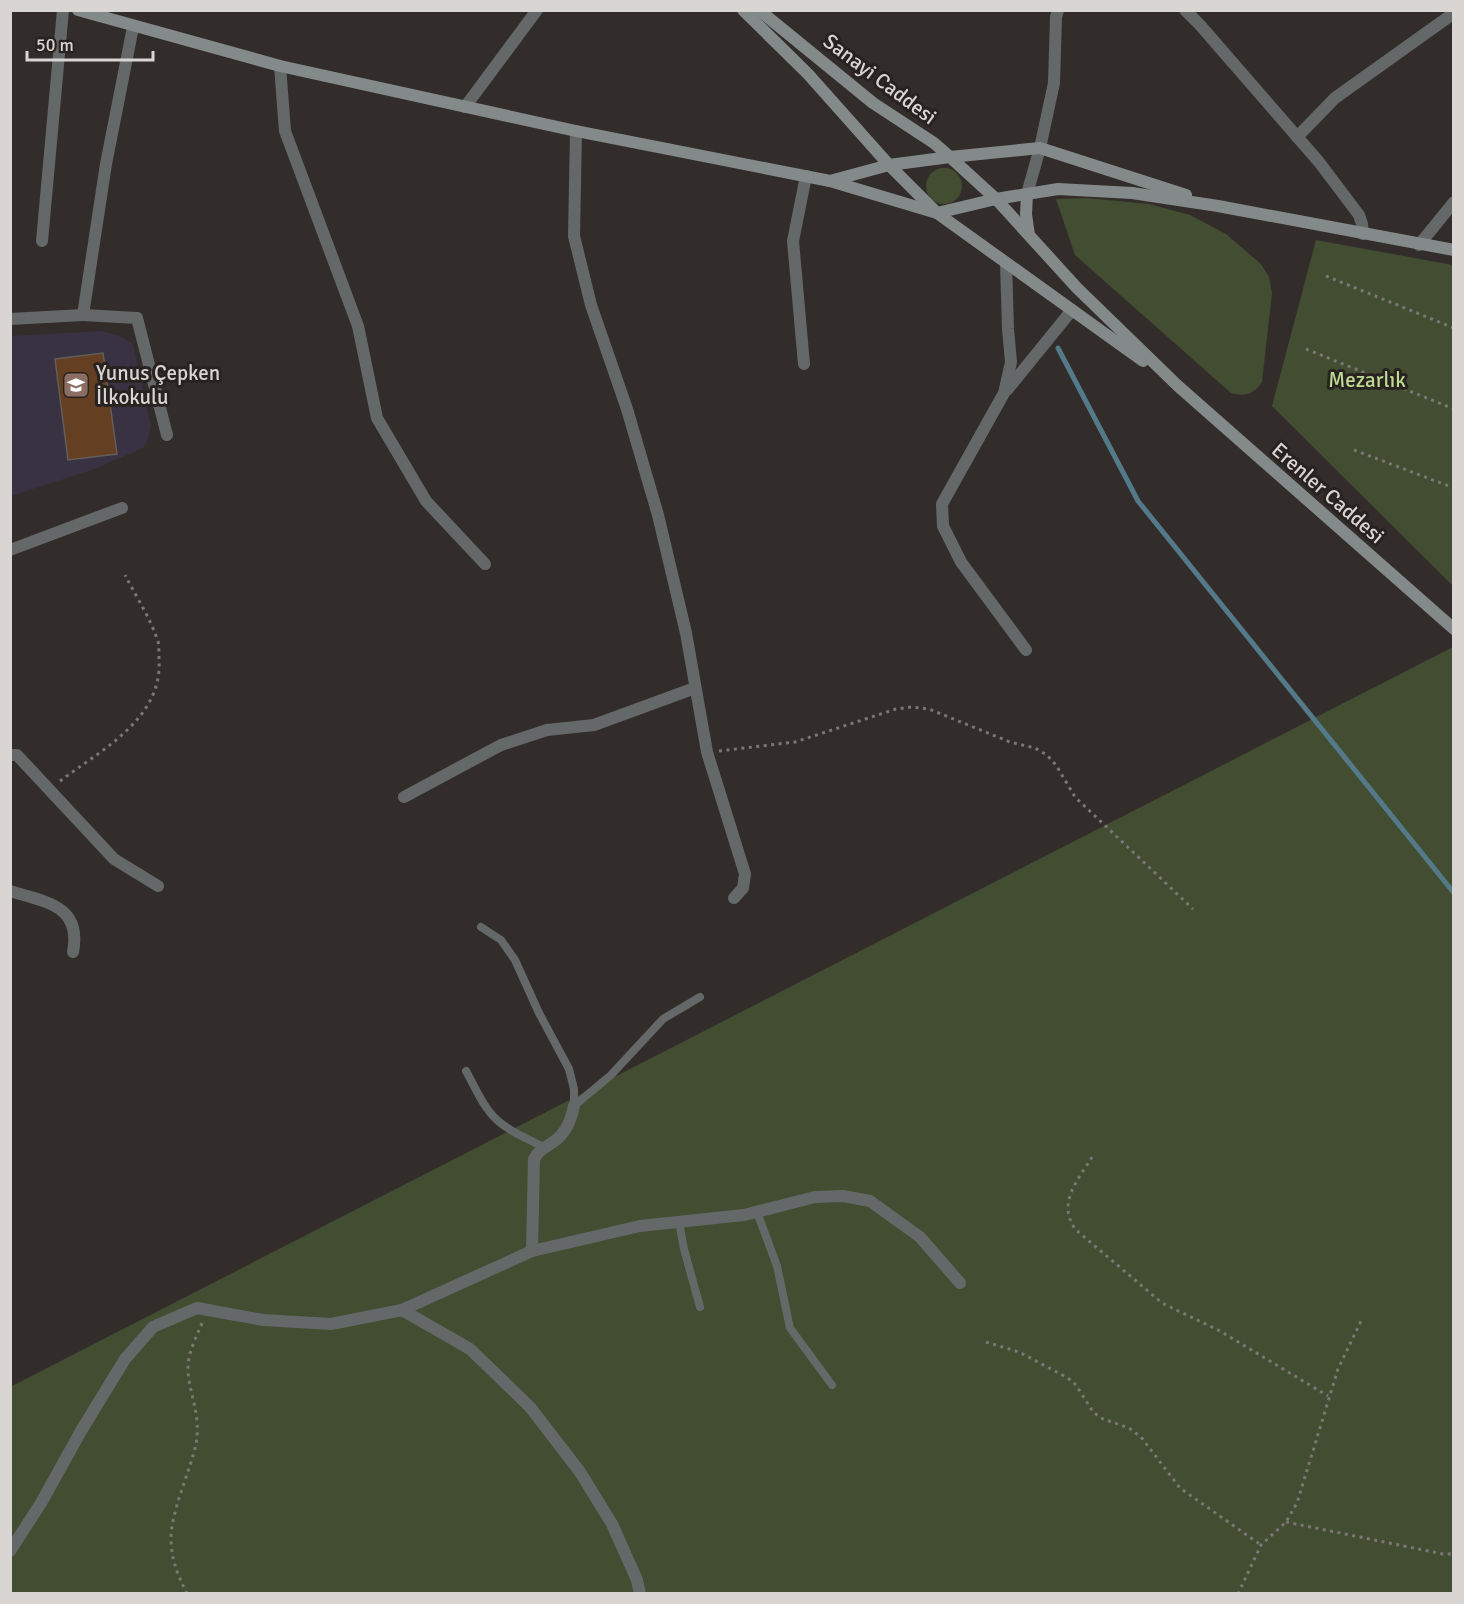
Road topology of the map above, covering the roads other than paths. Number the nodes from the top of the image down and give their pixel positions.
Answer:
1 (63, 10) edge
2 (78, 10) edge
3 (537, 10) edge
4 (743, 10) edge
5 (759, 10) edge
6 (1058, 10) edge
7 (1185, 10) edge
8 (1454, 13) edge
9 (133, 27) junction
10 (280, 66) junction
11 (465, 107) junction
12 (576, 131) junction
13 (1297, 137) junction
14 (1040, 148) junction
15 (950, 157) junction
16 (888, 165) junction
17 (806, 176) junction
18 (830, 181) junction
19 (1027, 194) junction
20 (996, 198) junction
21 (1454, 202) edge
22 (1218, 206) junction
23 (937, 213) junction
24 (1363, 234) junction
25 (1030, 236) junction
26 (42, 241) dead end
27 (1419, 245) junction
28 (1454, 250) edge
29 (1006, 263) junction
30 (1072, 310) junction
31 (83, 315) junction
32 (10, 319) edge
33 (804, 364) dead end
34 (1178, 386) junction
35 (1004, 393) junction
36 (167, 435) dead end
37 (122, 508) dead end
38 (10, 549) edge
39 (485, 564) dead end
40 (1454, 629) edge
41 (1026, 650) dead end
42 (695, 688) junction
43 (10, 754) edge
44 (404, 797) dead end
45 (158, 886) dead end
46 (10, 891) edge
47 (734, 898) dead end
48 (481, 927) dead end
49 (73, 952) dead end
50 (700, 997) dead end
51 (466, 1071) dead end
52 (574, 1106) junction
53 (544, 1147) junction
54 (757, 1212) junction
55 (679, 1222) junction
56 (532, 1251) junction
57 (960, 1283) dead end
58 (700, 1307) dead end
59 (402, 1310) junction
60 (832, 1385) dead end
61 (10, 1551) edge
62 (640, 1593) edge

1 - 26 street
2 - 9 street
3 - 11 street
4 - 16 street, Sanayi Caddesi
5 - 15 street, Sanayi Caddesi
6 - 14 street
7 - 13 street
8 - 13 street
9 - 10 street
9 - 31 street
10 - 11 street
10 - 39 street
11 - 12 street
12 - 17 street
12 - 42 street
13 - 24 street
14 - 15 street
14 - 19 street
14 - 22 street
15 - 16 street
15 - 20 street, Erenler Caddesi
16 - 18 street
16 - 23 street, Sanayi Caddesi
17 - 18 street
17 - 33 street
18 - 23 street
19 - 20 street
19 - 22 street
19 - 25 street
20 - 23 street
20 - 25 street, Erenler Caddesi
21 - 27 street
22 - 24 street
23 - 29 street, Erenler Caddesi
24 - 27 street
25 - 34 street, Erenler Caddesi
27 - 28 street
29 - 30 street, Erenler Caddesi
29 - 35 street
30 - 34 street, Erenler Caddesi
30 - 35 street
31 - 32 street
31 - 36 street
34 - 40 street, Erenler Caddesi
35 - 41 street
37 - 38 street
42 - 44 street
42 - 47 street
43 - 45 street
46 - 49 street
48 - 52 lane
50 - 52 lane
51 - 53 lane
52 - 53 street
53 - 56 street
54 - 55 street
54 - 57 street
54 - 60 lane
55 - 56 street
55 - 58 lane
56 - 59 street
59 - 61 street
59 - 62 street

